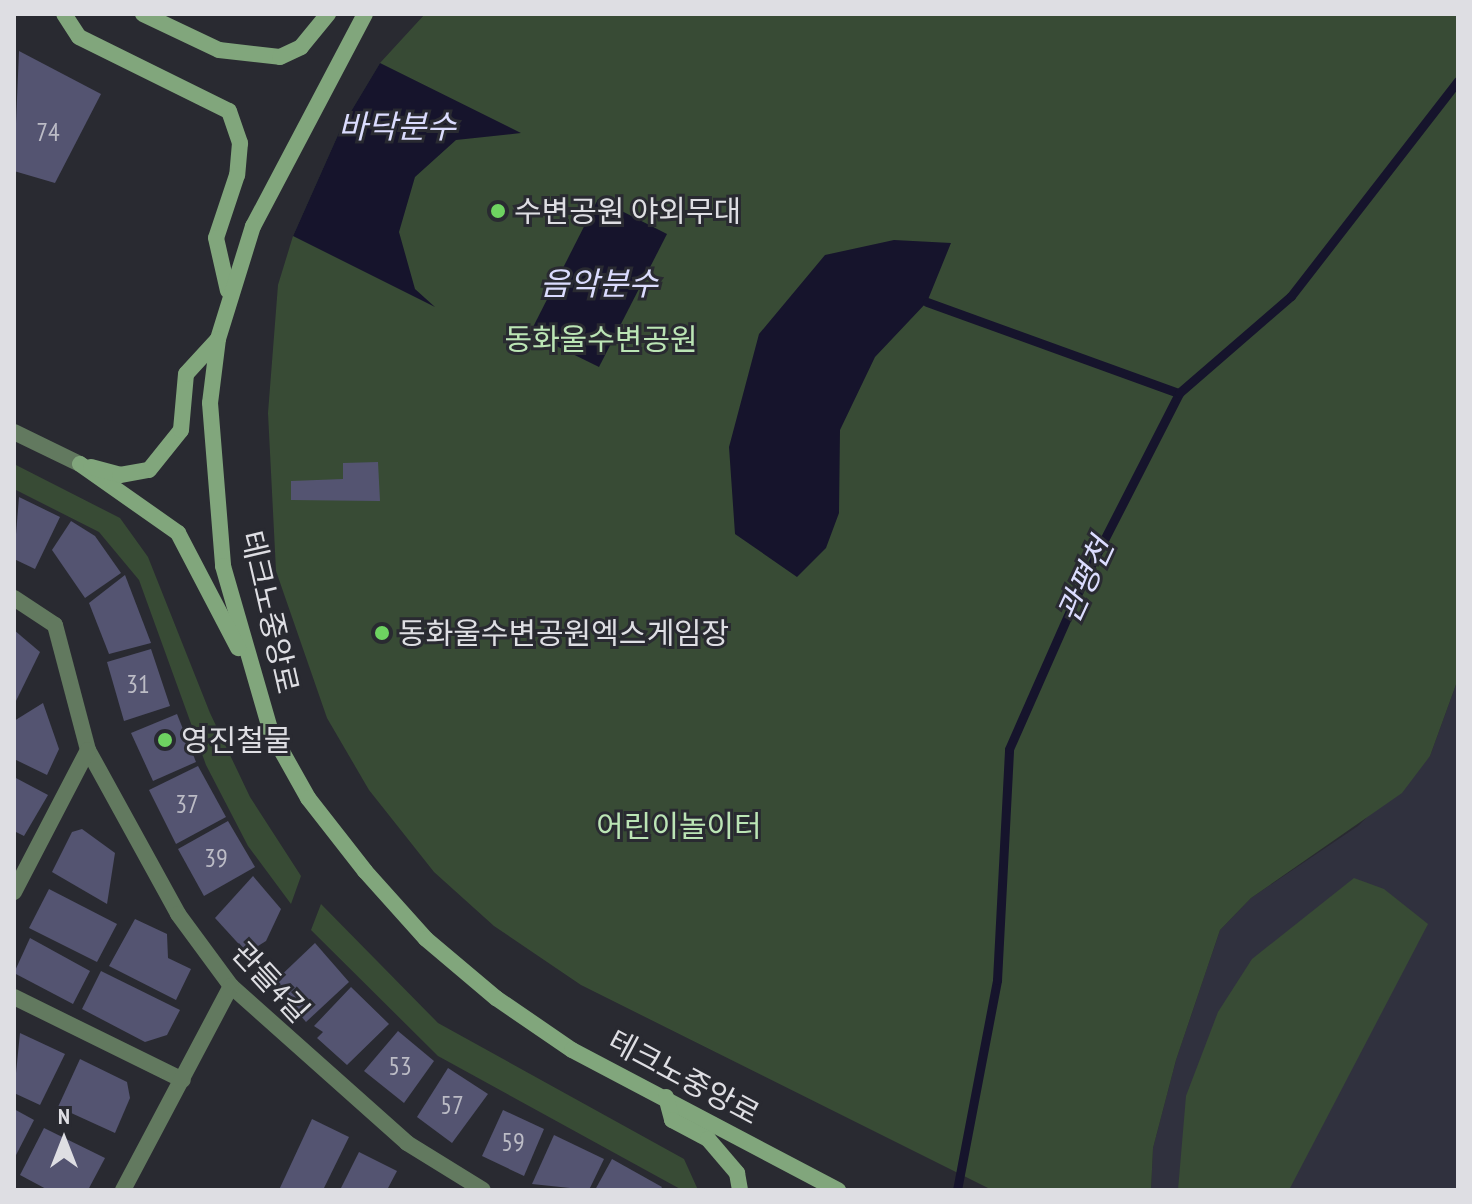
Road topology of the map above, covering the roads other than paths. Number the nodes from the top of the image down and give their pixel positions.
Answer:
1 (64, 14) edge
2 (143, 14) edge
3 (328, 14) edge
4 (365, 14) edge
5 (228, 291) junction
6 (218, 339) junction
7 (14, 432) edge
8 (80, 464) junction
9 (14, 598) edge
10 (252, 675) junction
11 (88, 750) junction
12 (14, 892) edge
13 (231, 986) junction
14 (14, 997) edge
15 (183, 1080) junction
16 (666, 1097) junction
17 (123, 1190) edge
18 (483, 1190) edge
19 (740, 1190) edge
20 (838, 1190) edge

1 - 5 main road
2 - 3 main road
4 - 5 main road, 테크노중앙로
5 - 6 main road, 테크노중앙로
6 - 8 main road
6 - 10 main road, 테크노중앙로
7 - 8 street
8 - 10 main road
9 - 11 street, 관들4길
10 - 16 main road, 테크노중앙로
11 - 12 street
11 - 13 street, 관들4길
13 - 15 street
13 - 18 street, 관들4길
14 - 15 street
15 - 17 street
16 - 19 main road
16 - 20 main road, 테크노중앙로

